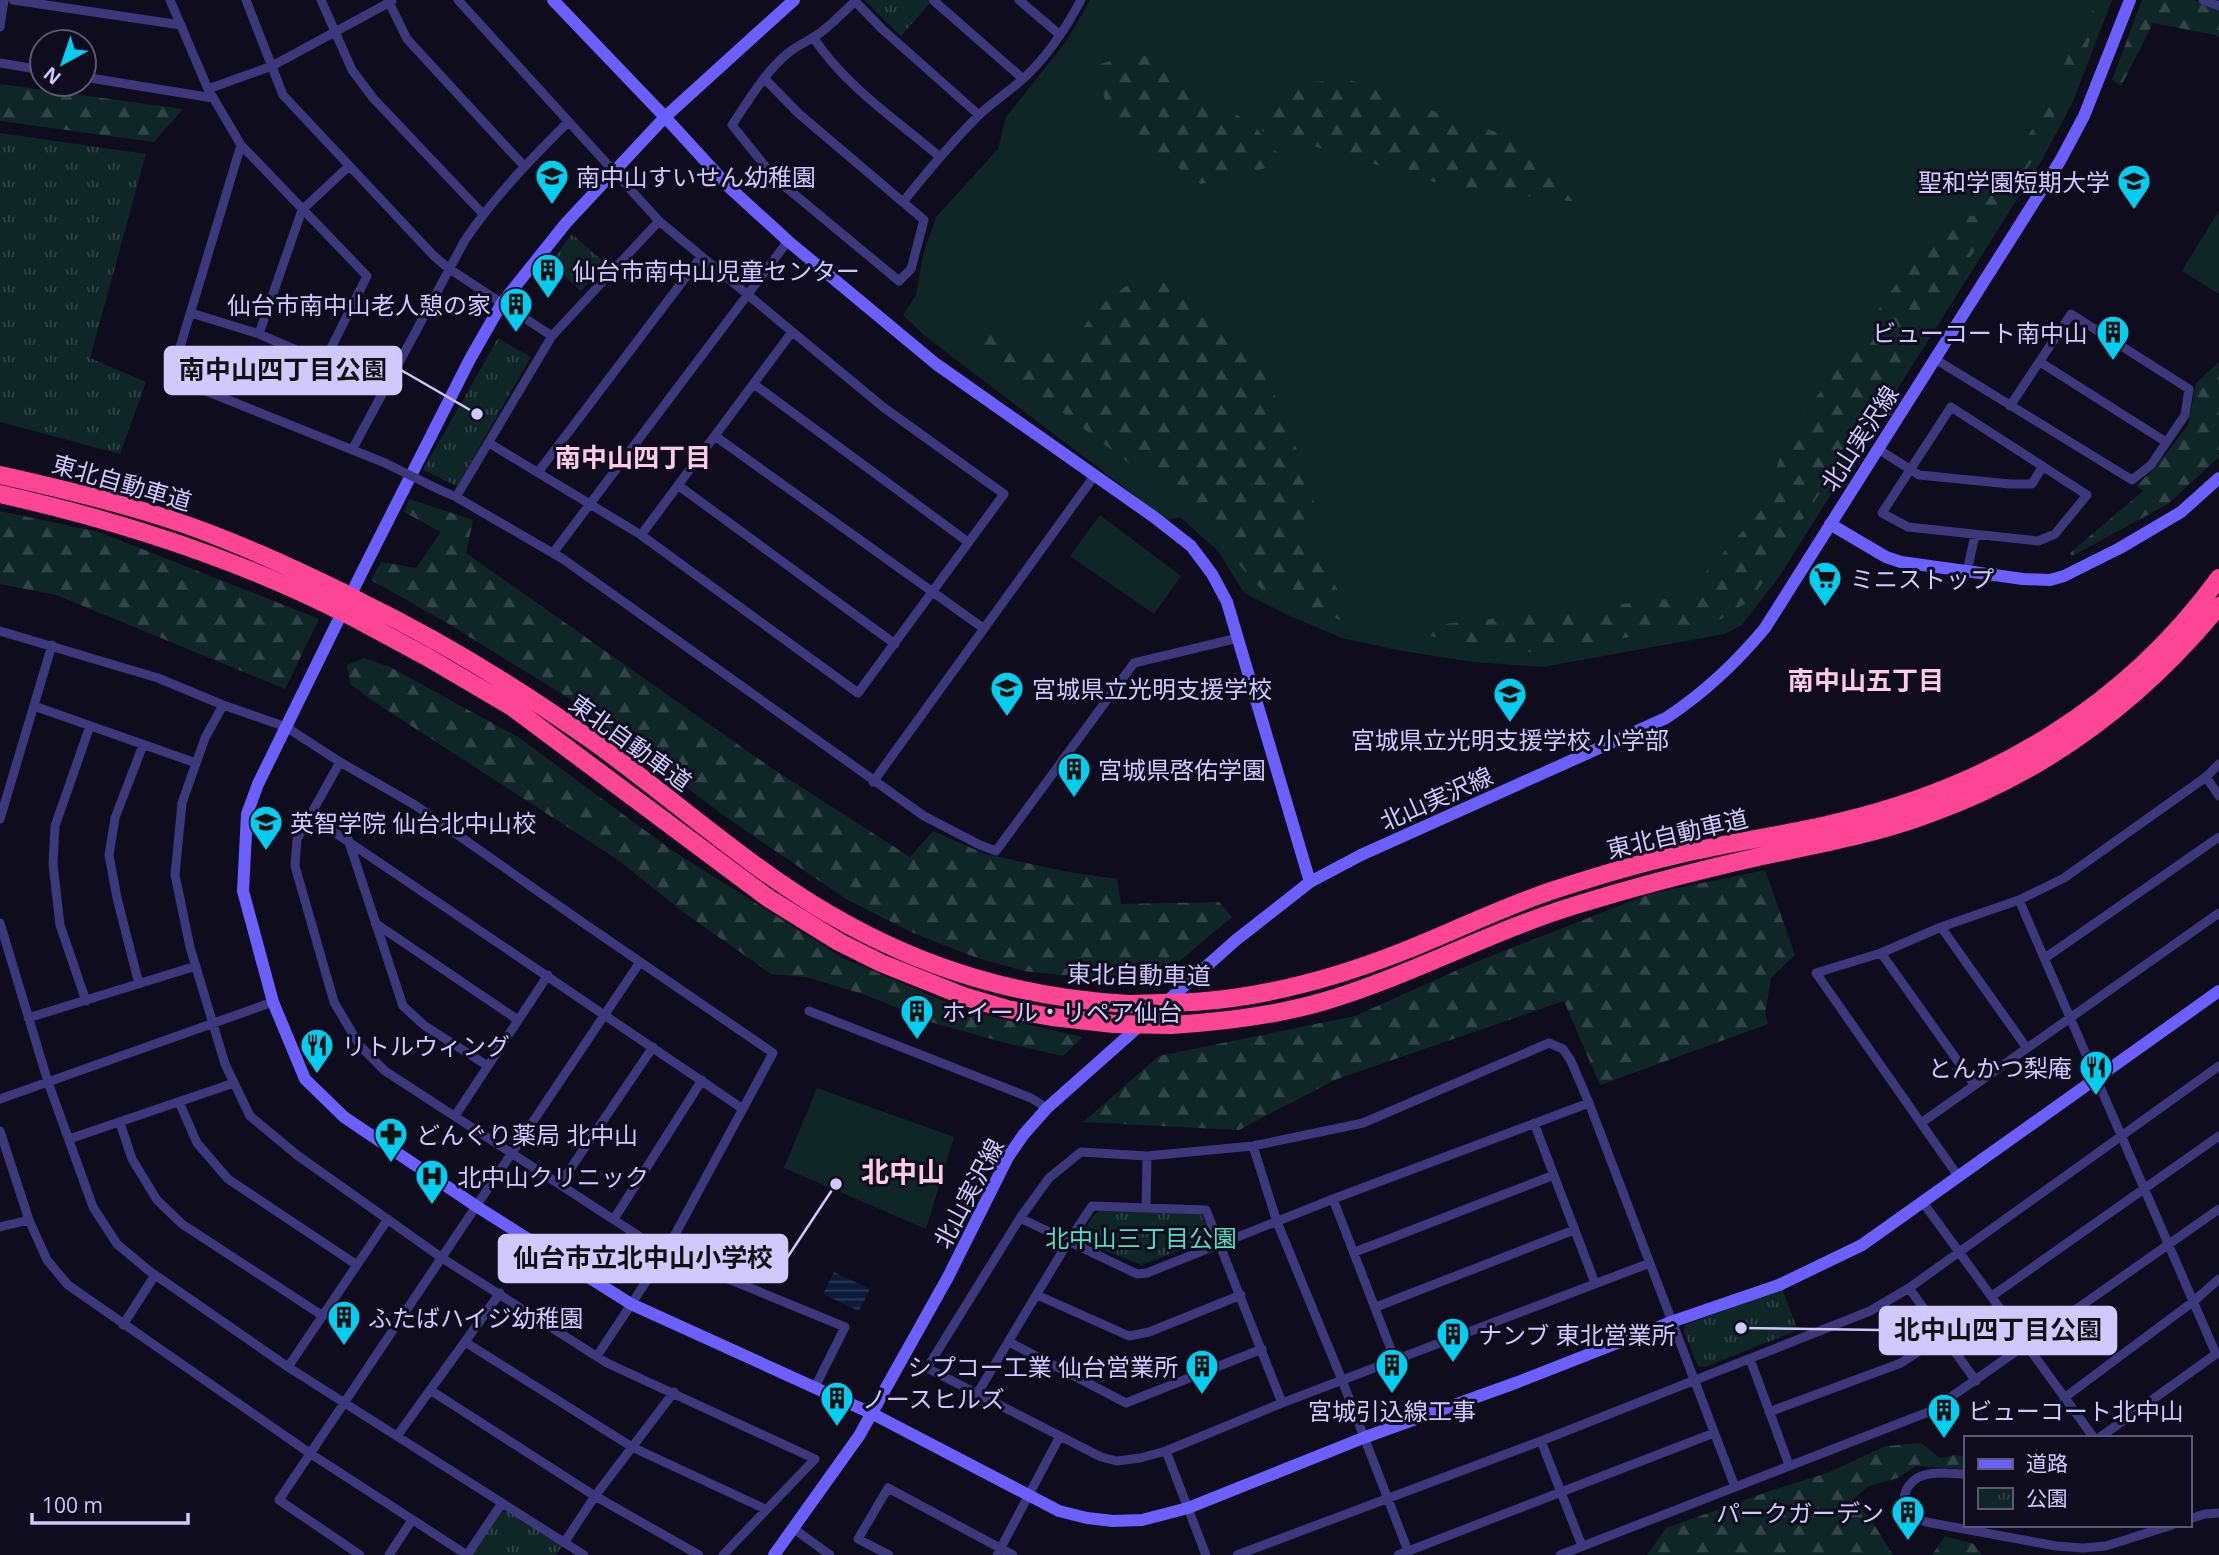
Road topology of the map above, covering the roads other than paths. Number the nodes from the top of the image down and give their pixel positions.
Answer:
1 (4, 0) edge
2 (13, 0) edge
3 (170, 0) edge
4 (246, 0) edge
5 (321, 0) edge
6 (458, 0) edge
7 (553, 0) edge
8 (794, 0) edge
9 (855, 0) edge
10 (933, 0) edge
11 (1019, 0) edge
12 (1081, 0) edge
13 (2130, 0) edge
14 (390, 1) edge
15 (66, 4) edge
16 (181, 25) junction
17 (0, 27) edge
18 (334, 32) junction
19 (1059, 35) junction
20 (813, 37) junction
21 (0, 63) edge
22 (272, 66) junction
23 (28, 68) edge
24 (764, 78) junction
25 (98, 79) edge
26 (1023, 79) junction
27 (211, 94) junction
28 (979, 115) junction
29 (665, 117) junction
30 (568, 122) junction
31 (241, 145) junction
32 (939, 156) junction
33 (349, 166) junction
34 (524, 166) junction
35 (614, 173) junction
36 (903, 202) junction
37 (302, 210) junction
38 (483, 214) junction
39 (659, 220) junction
40 (788, 241) junction
41 (701, 257) junction
42 (449, 268) junction
43 (747, 294) junction
44 (502, 303) junction
45 (191, 313) junction
46 (792, 332) junction
47 (259, 334) junction
48 (552, 336) junction
49 (1935, 359) junction
50 (324, 362) junction
51 (2040, 362) junction
52 (755, 385) junction
53 (384, 388) junction
54 (2010, 405) junction
55 (715, 436) junction
56 (2166, 442) junction
57 (489, 443) junction
58 (1878, 449) junction
59 (352, 450) junction
60 (2043, 466) junction
61 (1910, 470) junction
62 (539, 471) junction
63 (0, 475) edge
64 (1094, 475) junction
65 (2219, 478) edge
66 (679, 486) junction
67 (0, 494) edge
68 (456, 497) junction
69 (590, 504) junction
70 (1830, 524) junction
71 (641, 535) junction
72 (1975, 535) junction
73 (968, 542) junction
74 (553, 553) junction
75 (1967, 572) junction
76 (2219, 578) edge
77 (933, 594) junction
78 (338, 600) junction
79 (2219, 606) edge
80 (355, 608) junction
81 (983, 628) junction
82 (0, 631) edge
83 (1237, 638) junction
84 (895, 644) junction
85 (52, 645) junction
86 (223, 705) junction
87 (34, 706) junction
88 (90, 726) junction
89 (286, 727) junction
90 (143, 745) junction
91 (340, 762) junction
92 (196, 763) junction
93 (2219, 764) edge
94 (2206, 777) junction
95 (873, 782) junction
96 (2219, 796) edge
97 (309, 815) junction
98 (0, 819) edge
99 (2219, 837) edge
100 (348, 839) junction
101 (1310, 882) junction
102 (2019, 900) junction
103 (2219, 913) edge
104 (0, 923) edge
105 (375, 923) junction
106 (1941, 927) junction
107 (1881, 953) junction
108 (2045, 958) junction
109 (640, 962) junction
110 (196, 967) junction
111 (548, 975) junction
112 (139, 984) junction
113 (2219, 991) edge
114 (86, 1001) junction
115 (273, 1002) junction
116 (810, 1011) dead end
117 (605, 1014) junction
118 (28, 1018) junction
119 (2069, 1018) junction
120 (518, 1020) junction
121 (213, 1023) junction
122 (653, 1047) junction
123 (2026, 1047) junction
124 (488, 1066) junction
125 (2219, 1066) edge
126 (702, 1080) junction
127 (2096, 1080) junction
128 (48, 1082) junction
129 (234, 1083) junction
130 (1973, 1084) junction
131 (0, 1099) edge
132 (179, 1102) junction
133 (1589, 1103) junction
134 (1048, 1108) junction
135 (743, 1109) junction
136 (455, 1116) junction
137 (120, 1123) junction
138 (1534, 1123) junction
139 (1921, 1123) junction
140 (0, 1131) edge
141 (2122, 1134) junction
142 (2219, 1136) edge
143 (69, 1139) junction
144 (1253, 1146) junction
145 (512, 1153) junction
146 (1147, 1156) junction
147 (1554, 1175) junction
148 (1958, 1176) junction
149 (560, 1184) junction
150 (2145, 1189) junction
151 (1333, 1199) junction
152 (1922, 1201) junction
153 (476, 1206) junction
154 (1146, 1207) junction
155 (2219, 1209) edge
156 (1020, 1218) junction
157 (388, 1219) junction
158 (614, 1219) junction
159 (29, 1220) junction
160 (1277, 1222) junction
161 (0, 1227) edge
162 (1574, 1230) junction
163 (1068, 1242) junction
164 (1218, 1244) junction
165 (2168, 1244) junction
166 (1959, 1251) junction
167 (1354, 1252) junction
168 (666, 1253) junction
169 (442, 1258) junction
170 (1650, 1263) junction
171 (357, 1265) junction
172 (155, 1275) junction
173 (2219, 1279) edge
174 (1595, 1283) junction
175 (1909, 1288) junction
176 (500, 1293) junction
177 (1037, 1295) junction
178 (1241, 1295) junction
179 (1992, 1296) junction
180 (2194, 1301) junction
181 (631, 1304) junction
182 (1376, 1307) junction
183 (323, 1316) junction
184 (1671, 1322) junction
185 (123, 1325) junction
186 (1943, 1335) junction
187 (465, 1342) junction
188 (1009, 1342) junction
189 (2026, 1344) junction
190 (1262, 1349) junction
191 (597, 1356) junction
192 (1750, 1359) junction
193 (1395, 1360) junction
194 (288, 1367) junction
195 (1342, 1380) junction
196 (1694, 1380) junction
197 (1976, 1381) junction
198 (815, 1387) junction
199 (430, 1390) junction
200 (674, 1392) junction
201 (977, 1394) junction
202 (2064, 1398) junction
203 (345, 1403) junction
204 (1282, 1403) junction
205 (1769, 1412) junction
206 (873, 1414) junction
207 (1714, 1433) junction
208 (397, 1436) junction
209 (1060, 1436) junction
210 (2092, 1436) edge
211 (2102, 1436) edge
212 (1363, 1438) junction
213 (1541, 1441) junction
214 (632, 1447) junction
215 (1166, 1451) junction
216 (311, 1454) junction
217 (1789, 1465) junction
218 (1964, 1474) edge
219 (1735, 1487) junction
220 (1561, 1493) junction
221 (1030, 1495) junction
222 (595, 1496) junction
223 (1387, 1499) junction
224 (502, 1503) junction
225 (1188, 1508) junction
226 (765, 1509) junction
227 (2219, 1513) edge
228 (2191, 1518) edge
229 (412, 1520) junction
230 (2166, 1527) edge
231 (794, 1529) junction
232 (564, 1543) junction
233 (1582, 1546) junction
234 (1408, 1551) junction
235 (999, 1552) edge
236 (360, 1555) edge
237 (389, 1555) edge
238 (467, 1555) edge
239 (584, 1555) edge
240 (699, 1555) edge
241 (723, 1555) edge
242 (774, 1555) edge
243 (830, 1555) edge
244 (889, 1555) edge
245 (1013, 1555) edge
246 (1206, 1555) edge
247 (1237, 1555) edge
248 (1398, 1555) edge
249 (1560, 1555) edge

1 - 17 street
2 - 15 street
3 - 16 street
4 - 22 street
5 - 18 street
6 - 30 street
7 - 29 street
8 - 29 street
9 - 20 street
9 - 28 street
10 - 26 street
11 - 19 street
12 - 19 street
13 - 49 street, 北山実沢線
14 - 18 street
14 - 34 street
15 - 16 street
16 - 27 street
18 - 22 street
18 - 38 street
19 - 26 street
20 - 24 street
20 - 32 street
21 - 23 street
22 - 27 street
22 - 33 street
24 - 36 street
24 - 36 street
25 - 27 street
26 - 28 street
27 - 31 street
28 - 32 street
29 - 35 street
29 - 40 street
30 - 34 street
30 - 35 street
31 - 37 street
31 - 45 street
32 - 36 street
33 - 37 street
33 - 42 street
34 - 38 street
35 - 39 street
35 - 44 street
37 - 47 street
37 - 50 street
38 - 42 street
39 - 41 street
39 - 48 street
40 - 43 street
40 - 64 street
41 - 43 street
41 - 62 street
42 - 44 street
42 - 53 street
43 - 46 street
43 - 69 street
44 - 48 street
44 - 89 street
45 - 47 street
45 - 59 street
46 - 52 street
46 - 73 street
47 - 50 street
48 - 57 street
49 - 54 street
49 - 58 street, 北山実沢線
50 - 53 street
51 - 54 street
51 - 56 street
51 - 56 street
52 - 55 street
52 - 73 street
53 - 59 street
54 - 56 street
55 - 66 street
55 - 77 street
57 - 62 street
57 - 68 street
58 - 61 street
58 - 70 street, 北山実沢線
59 - 68 street, bridge
60 - 61 street
60 - 61 street
60 - 72 street
61 - 72 street
62 - 69 street
63 - 78 highway, 東北自動車道
64 - 81 street
64 - 83 street
65 - 75 street
66 - 71 street
66 - 84 street
67 - 78 highway, 東北自動車道
68 - 74 street
69 - 71 street
69 - 74 street
70 - 75 street
70 - 101 street, 北山実沢線
71 - 84 street
72 - 75 street
73 - 77 street
74 - 95 street
76 - 80 highway, 東北自動車道, bridge
77 - 81 street
77 - 84 street
78 - 80 highway, 東北自動車道, bridge
79 - 80 highway, 東北自動車道, bridge
81 - 95 street
82 - 85 street
83 - 95 street
83 - 101 street
85 - 86 street
85 - 87 street
86 - 89 street
86 - 92 street
87 - 88 street
87 - 98 street
88 - 90 street
88 - 114 street
89 - 91 street
89 - 115 street
90 - 92 street
90 - 112 street
91 - 97 street
91 - 109 street
92 - 110 street
93 - 94 street
94 - 96 street
94 - 102 street
97 - 100 street
97 - 136 street
99 - 108 street
100 - 105 street
100 - 111 street
101 - 134 street, 北山実沢線
102 - 106 street
102 - 108 street
103 - 119 street
104 - 118 street
105 - 120 street
105 - 124 street
106 - 107 street
106 - 123 street
107 - 130 street
107 - 139 street
108 - 119 street
109 - 117 street
109 - 135 street
110 - 112 street
110 - 121 street
111 - 117 street
111 - 120 street
112 - 114 street
113 - 127 street
114 - 118 street
115 - 121 street
115 - 153 street
116 - 134 street
117 - 122 street
117 - 145 street
118 - 128 street
119 - 123 street
119 - 127 street
120 - 124 street
121 - 128 street
121 - 129 street
122 - 126 street
122 - 149 street
123 - 130 street
124 - 136 street
125 - 141 street
126 - 135 street
126 - 158 street
127 - 141 street
127 - 148 street
128 - 131 street
128 - 143 street
129 - 132 street
129 - 157 street
130 - 139 street
132 - 137 street
132 - 171 street
133 - 138 street
133 - 144 street
133 - 170 street
134 - 206 street, 北山実沢線
135 - 168 street
136 - 145 street
137 - 143 street
137 - 183 street
138 - 147 street
138 - 151 street
139 - 148 street
140 - 159 street
141 - 150 street
141 - 166 street
142 - 150 street
143 - 172 street
144 - 146 street
144 - 160 street
145 - 149 street
145 - 153 street
146 - 154 street
146 - 156 street
147 - 162 street
147 - 167 street
148 - 152 street
149 - 158 street
150 - 165 street
150 - 179 street
151 - 160 street
151 - 167 street
152 - 166 street
152 - 184 street
153 - 169 street
153 - 181 street
154 - 163 street
154 - 164 street
155 - 165 street
156 - 163 street
156 - 201 street
157 - 169 street
157 - 171 street
158 - 168 street
159 - 161 street
159 - 185 street
160 - 164 street
160 - 195 street
162 - 174 street
162 - 182 street
163 - 164 street
163 - 177 street
164 - 178 street
165 - 180 street
165 - 189 street
166 - 175 street
166 - 179 street
167 - 182 street
168 - 181 street
168 - 198 street
169 - 176 street
169 - 203 street
170 - 174 street
170 - 184 street
171 - 183 street
172 - 185 street
172 - 194 street
173 - 180 street
174 - 193 street
175 - 186 street
175 - 192 street
176 - 187 street
176 - 191 street
177 - 178 street
177 - 188 street
178 - 190 street
179 - 189 street
180 - 202 street
180 - 211 street
181 - 191 street
181 - 198 street
182 - 193 street
183 - 194 street
184 - 196 street
184 - 212 street
185 - 216 street
186 - 197 street
186 - 205 street
187 - 199 street
187 - 214 street
188 - 190 street
188 - 201 street
189 - 197 street
189 - 202 street
190 - 204 street
191 - 200 street
192 - 196 street
192 - 205 street
193 - 195 street
194 - 203 street
195 - 204 street
195 - 212 street
196 - 207 street
196 - 213 street
197 - 217 street
198 - 206 street
199 - 208 street
199 - 222 street
200 - 214 street
200 - 226 street
201 - 209 street
202 - 210 street
203 - 208 street
203 - 216 street
204 - 215 street
205 - 217 street
206 - 221 street
206 - 231 street, 北山実沢線
207 - 219 street
207 - 220 street
208 - 224 street
209 - 215 street
209 - 221 street
212 - 223 street
212 - 225 street
213 - 220 street
213 - 223 street
214 - 222 street
214 - 226 street
215 - 225 street
216 - 229 street
216 - 236 street
217 - 219 street
218 - 230 street
219 - 233 street
220 - 233 street
220 - 234 street
221 - 225 street
221 - 235 street
222 - 232 street
222 - 240 street
223 - 234 street
223 - 247 street
224 - 232 street
224 - 238 street
225 - 246 street
226 - 241 street
227 - 228 street
229 - 237 street
229 - 238 street
231 - 242 street, 北山実沢線
231 - 243 street
232 - 239 street
233 - 249 street
234 - 248 street
235 - 244 street
235 - 245 street

